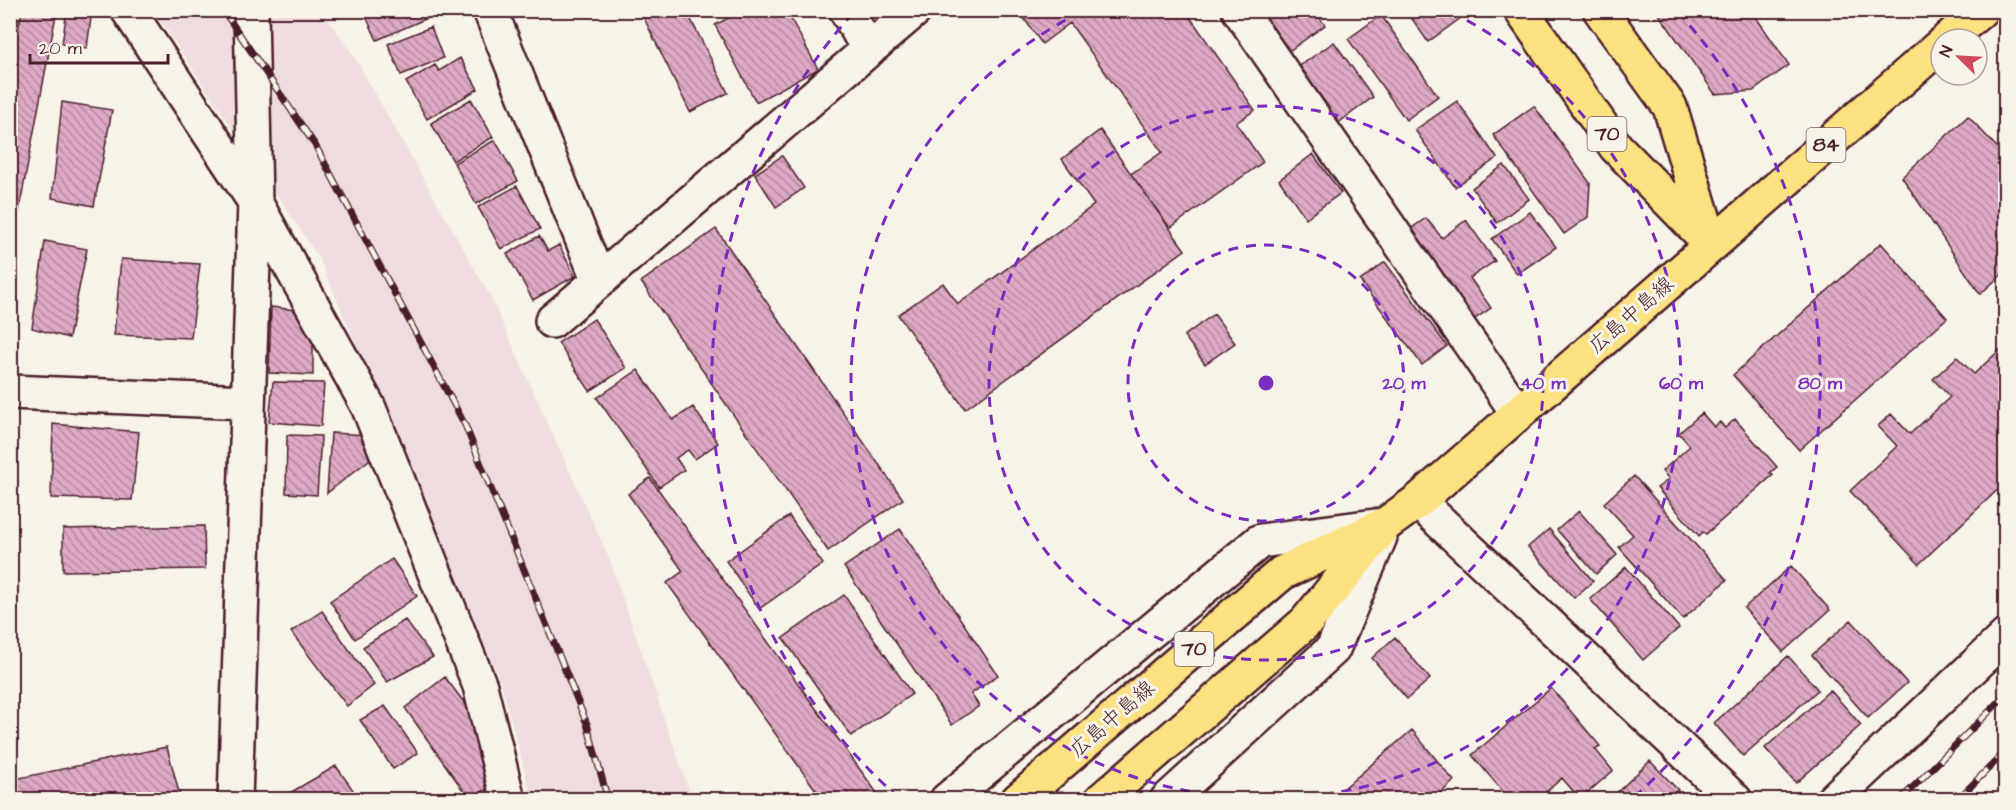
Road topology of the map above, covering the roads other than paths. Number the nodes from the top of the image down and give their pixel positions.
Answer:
1 (129, 10) edge
2 (250, 10) edge
3 (490, 10) edge
4 (846, 10) edge
5 (915, 10) edge
6 (1239, 10) edge
7 (1521, 10) edge
8 (1600, 10) edge
9 (1981, 10) edge
10 (1962, 27) edge
11 (869, 50) junction
12 (1929, 55) edge
13 (255, 202) junction
14 (1711, 244) junction
15 (599, 281) junction
16 (552, 321) dead end
17 (10, 392) edge
18 (247, 402) junction
19 (1518, 413) junction
20 (1418, 501) junction
21 (1386, 524) junction
22 (2006, 636) edge
23 (235, 800) edge
24 (508, 800) edge
25 (948, 800) edge
26 (1018, 800) edge
27 (1101, 800) edge
28 (1167, 800) edge
29 (1735, 800) edge
30 (1833, 800) edge

1 - 13 street
2 - 13 street
3 - 15 street
4 - 11 street
5 - 11 street
6 - 19 street
7 - 14 main road, 70
8 - 14 main road
9 - 10 main road
11 - 15 street
12 - 14 main road, 84
13 - 18 street
13 - 24 street
14 - 19 main road, 広島中島線 / 70
15 - 16 street
17 - 18 street
18 - 23 street
19 - 20 main road, 広島中島線 / 70
20 - 21 main road, 広島中島線 / 70
20 - 29 street
21 - 25 street
21 - 26 main road, 広島中島線 / 70
21 - 27 main road, 広島中島線 / 70
21 - 28 street
22 - 30 street

